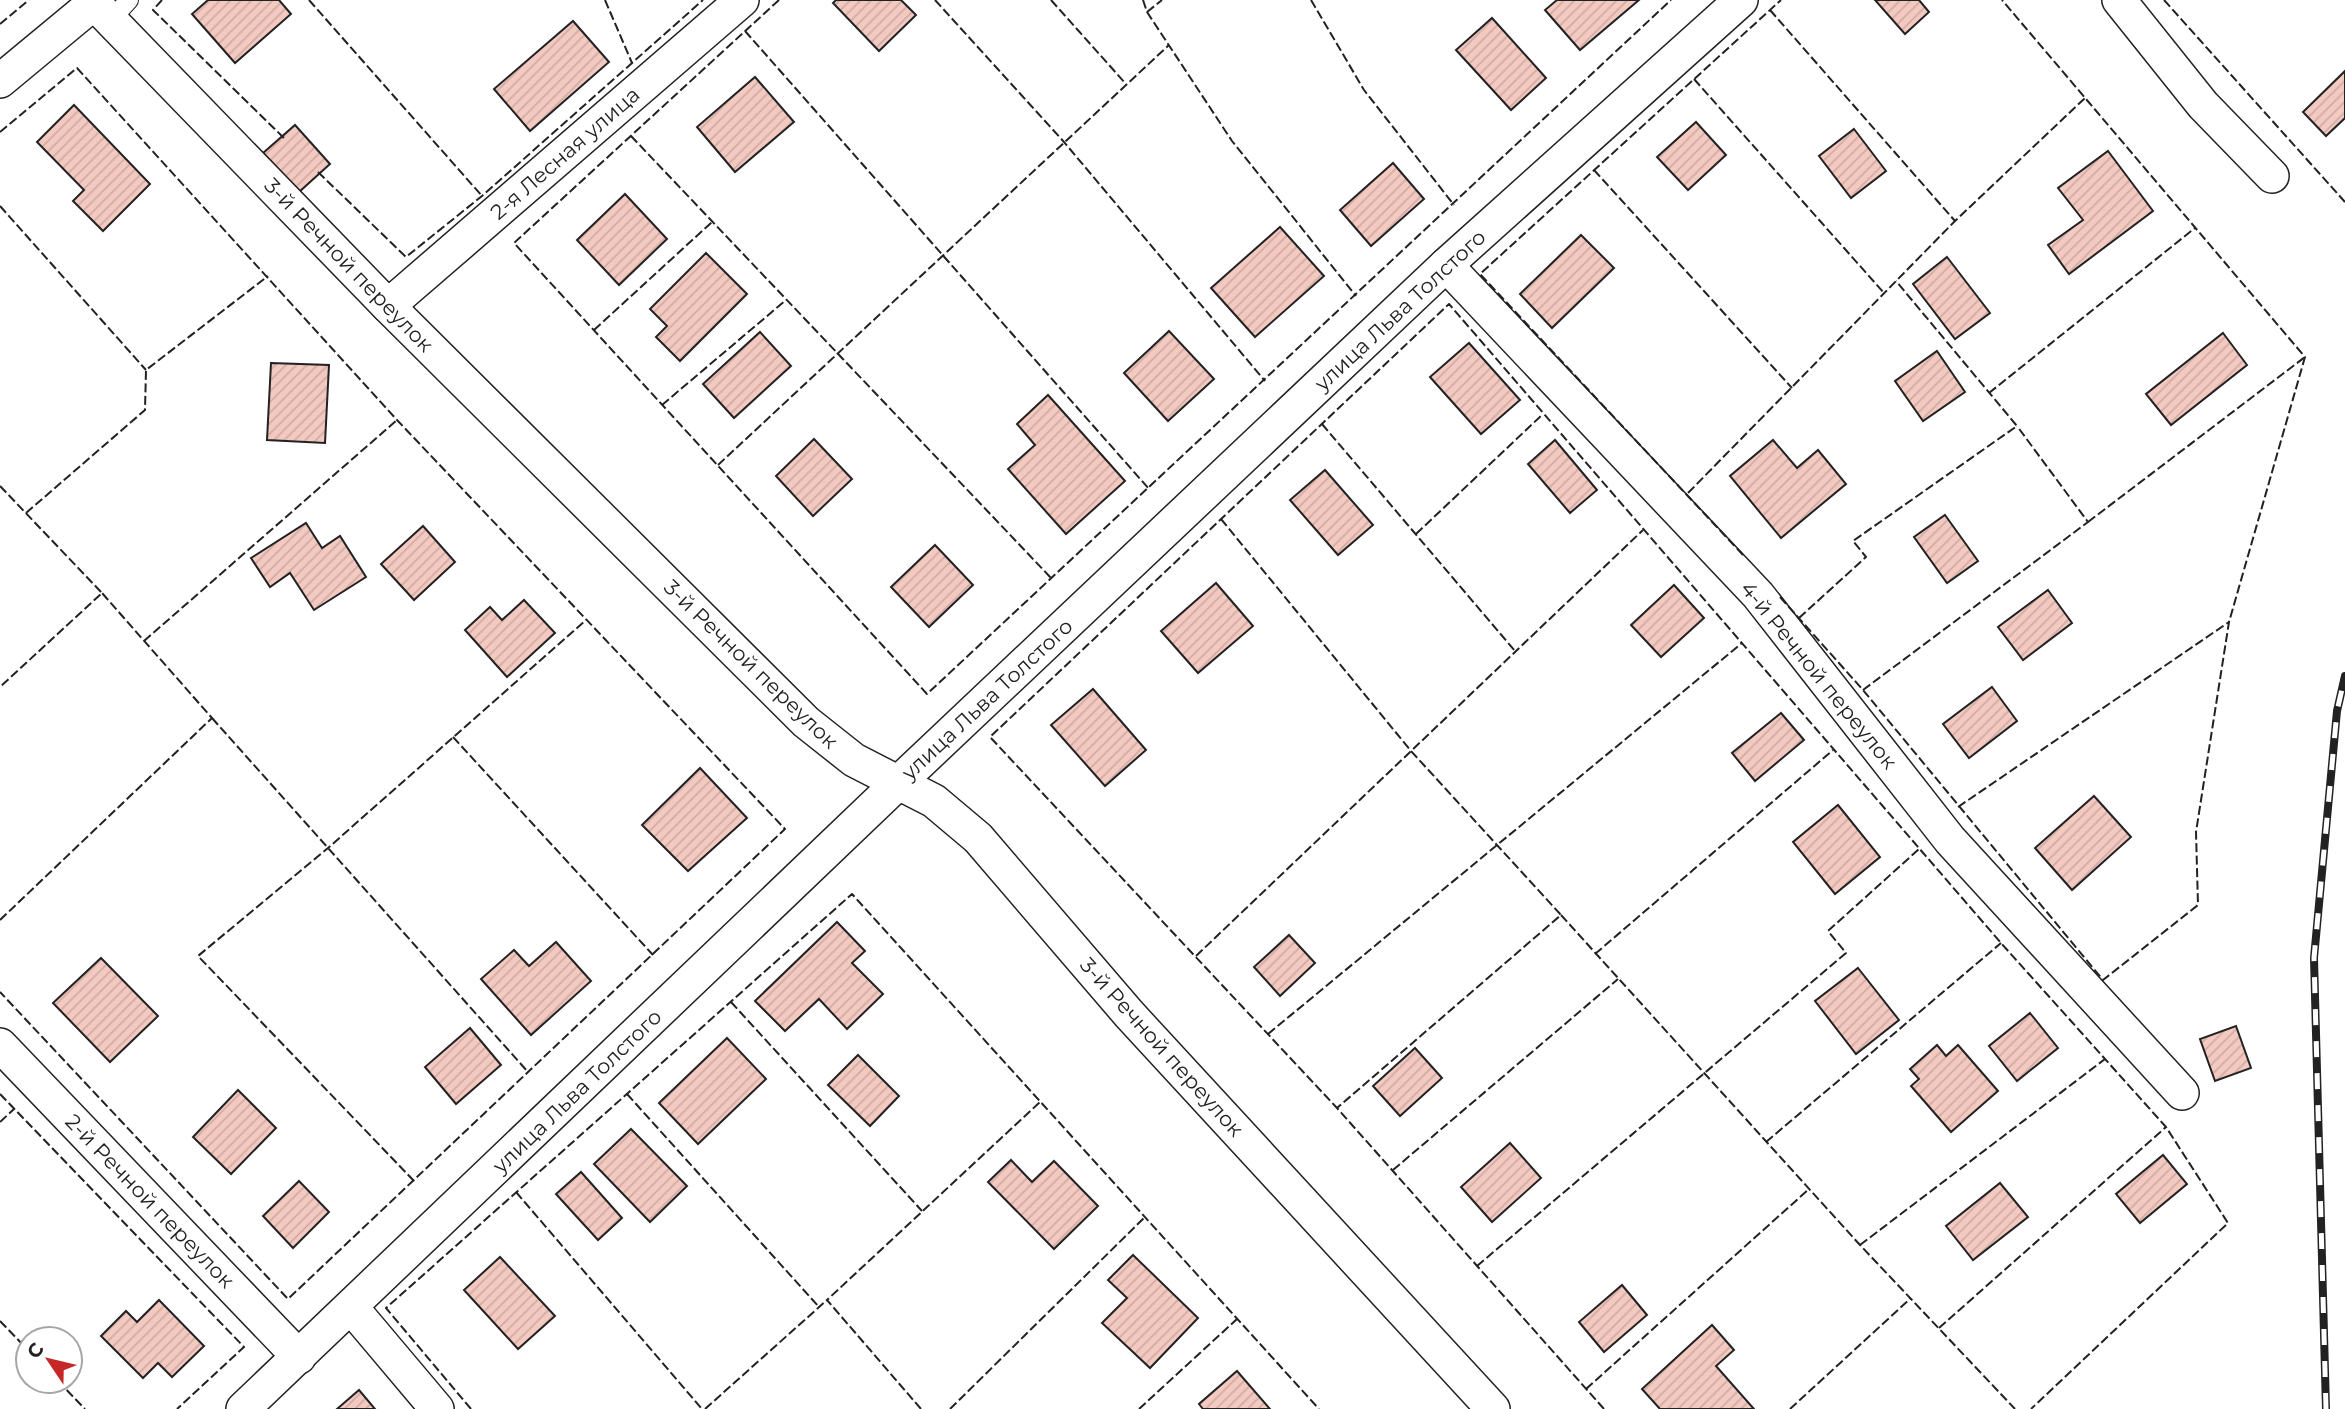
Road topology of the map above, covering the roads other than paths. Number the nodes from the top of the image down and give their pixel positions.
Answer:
1 (742, 0) edge
2 (1741, 0) edge
3 (2119, 0) edge
4 (106, 6) edge
5 (0, 81) edge
6 (2272, 176) dead end
7 (1447, 265) junction
8 (388, 306) junction
9 (898, 783) junction
10 (0, 1045) edge
11 (2182, 1093) dead end
12 (351, 1307) junction
13 (299, 1357) junction
14 (243, 1409) edge
15 (437, 1409) edge
16 (1493, 1409) edge

1 - 8 street, 2-я Лесная улица
2 - 7 street, улица Льва Толстого
3 - 6 street
4 - 5 street
4 - 8 street, 3-й Речной переулок
7 - 9 street, улица Льва Толстого
7 - 11 street, 4-й Речной переулок
8 - 9 street, 3-й Речной переулок
9 - 12 street, улица Льва Толстого
9 - 16 street, 3-й Речной переулок
10 - 13 street, 2-й Речной переулок
12 - 13 street, улица Льва Толстого
12 - 15 street
13 - 14 street, улица Льва Толстого

